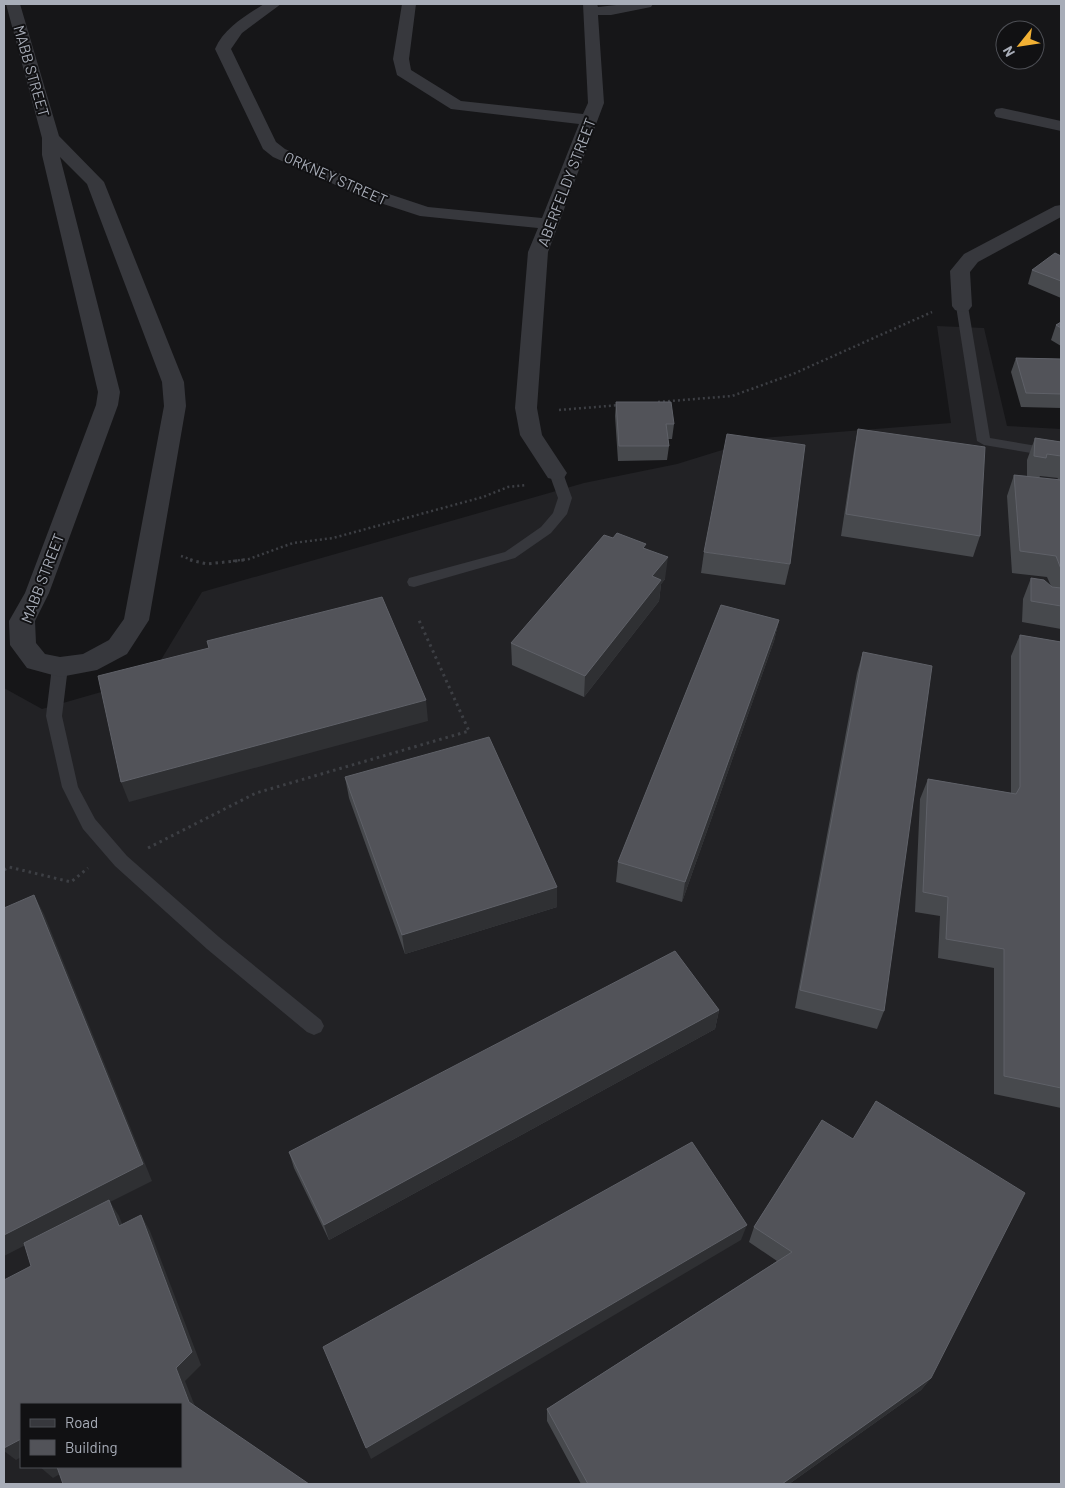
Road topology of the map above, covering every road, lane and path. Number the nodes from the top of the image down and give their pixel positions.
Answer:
1 (13, 4) edge
2 (274, 4) edge
3 (409, 4) edge
4 (646, 4) edge
5 (590, 7) edge
6 (1002, 113) dead end
7 (589, 120) junction
8 (1061, 126) edge
9 (51, 138) junction
10 (1061, 210) edge
11 (550, 224) junction
12 (962, 306) junction
13 (649, 403) edge
14 (630, 404) edge
15 (551, 410) dead end
16 (1061, 454) edge
17 (556, 473) joint
18 (532, 487) dead end
19 (178, 552) dead end
20 (414, 582) dead end
21 (418, 618) dead end
22 (60, 667) junction
23 (111, 849) junction
24 (142, 852) dead end
25 (4, 870) edge
26 (314, 1026) dead end

1 - 9 street, MABB STREET
2 - 11 street, ORKNEY STREET
3 - 7 street
4 - 5 street
5 - 7 street, ABERFELDY STREET
6 - 8 street
7 - 11 street, ABERFELDY STREET
9 - 22 street, MABB STREET
9 - 22 street, MABB STREET
10 - 12 street
11 - 17 street, ABERFELDY STREET
12 - 13 path
12 - 16 lane
14 - 15 path
17 - 20 lane
18 - 19 path
21 - 24 path
22 - 23 lane
23 - 25 path
23 - 26 lane

